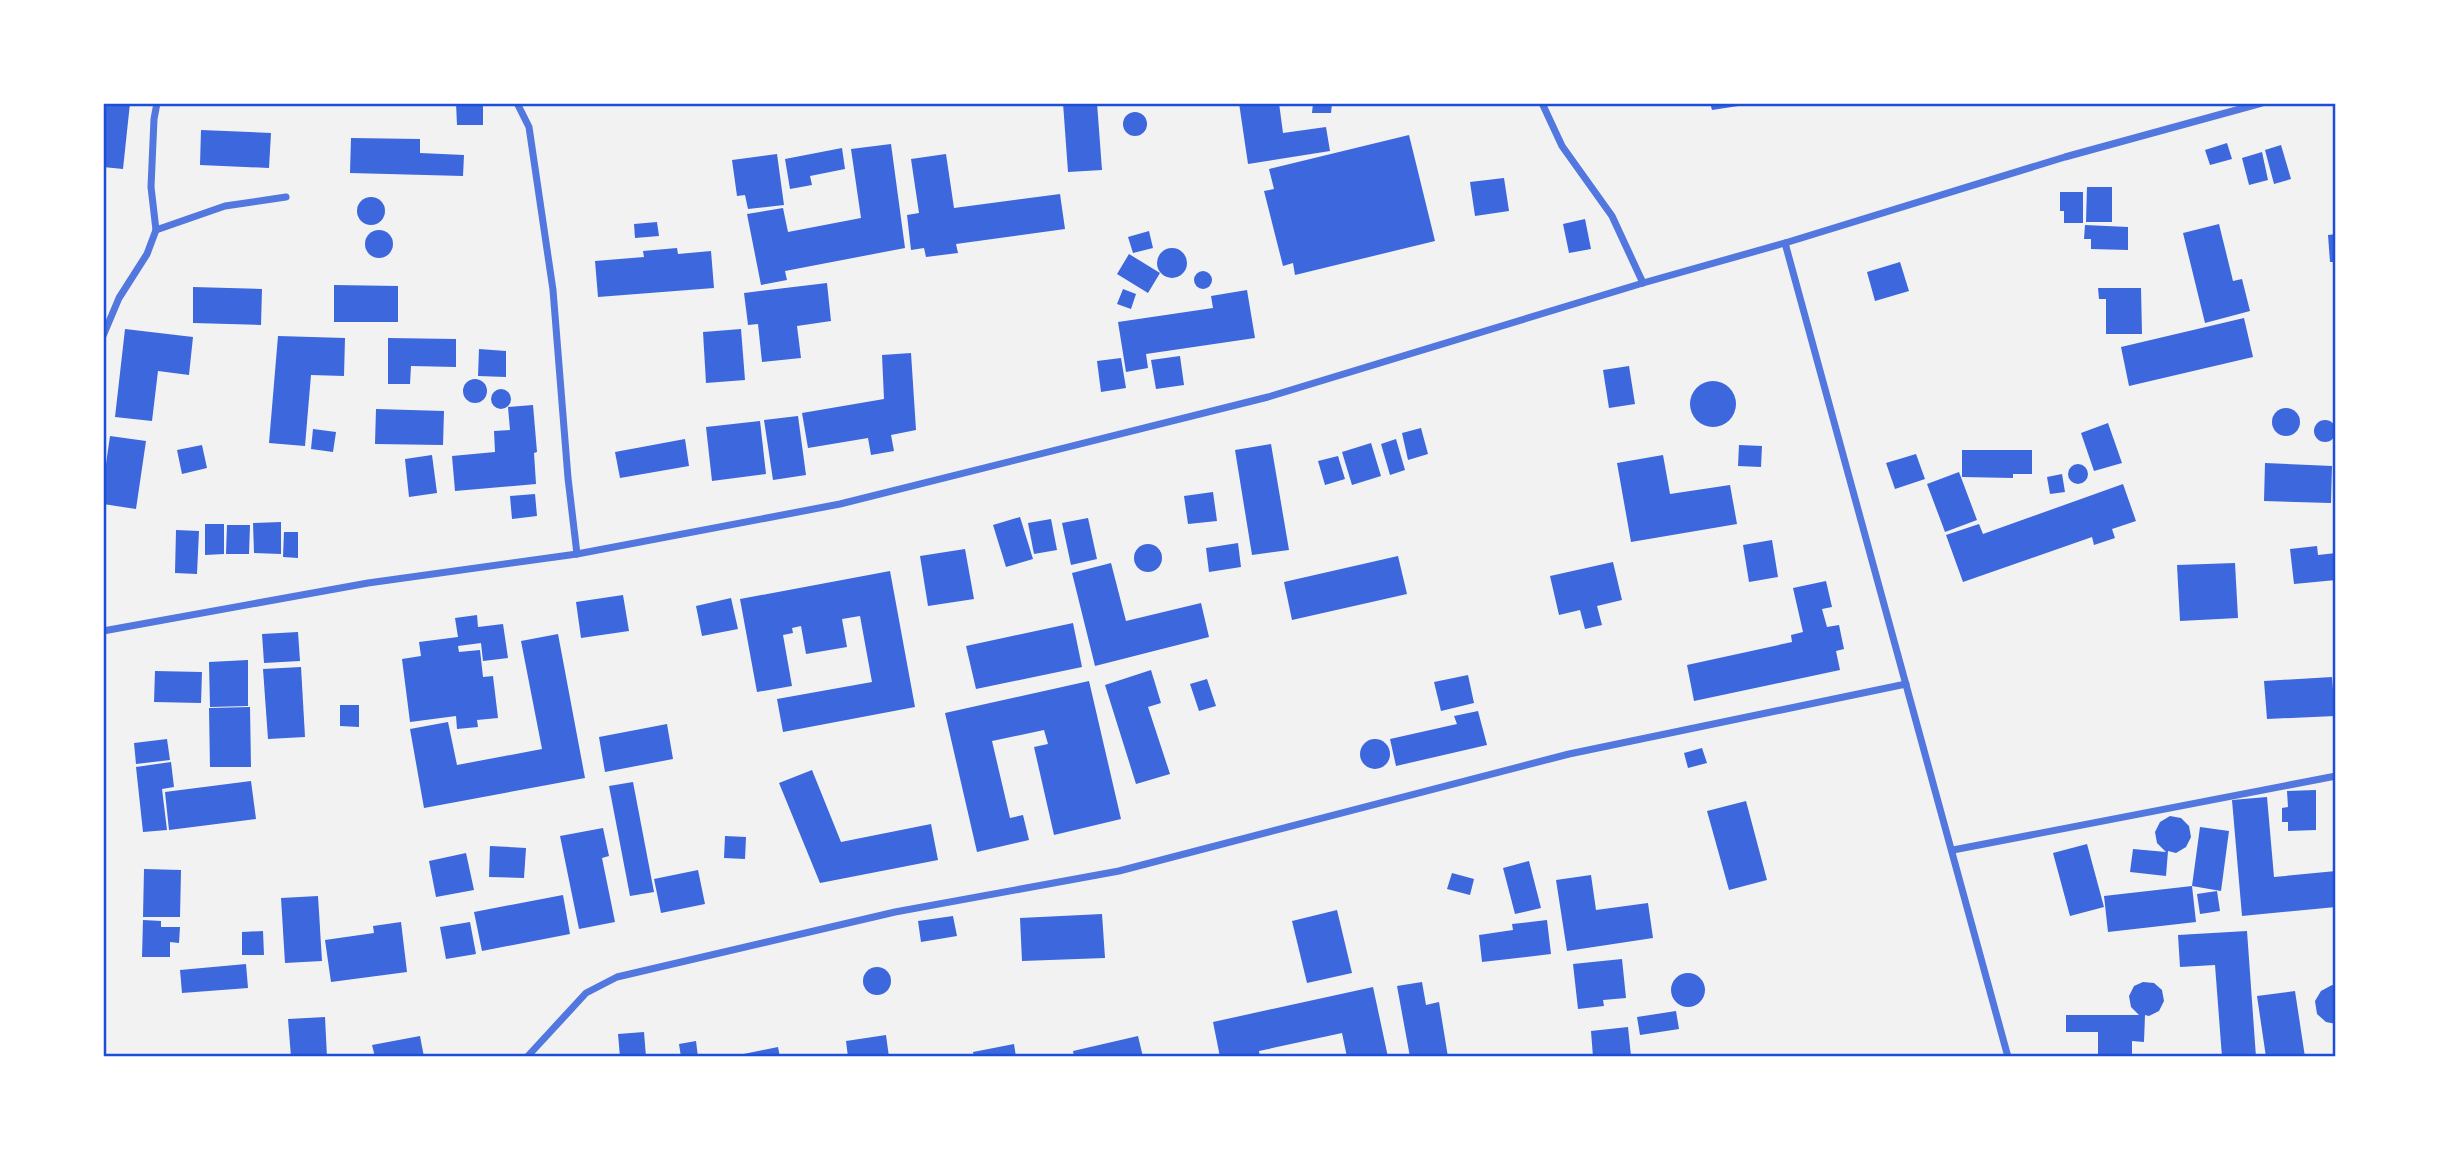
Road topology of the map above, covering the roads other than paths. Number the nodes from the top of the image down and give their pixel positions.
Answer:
1 (157, 103) edge
2 (517, 103) edge
3 (1542, 103) edge
4 (2262, 103) edge
5 (286, 197) dead end
6 (156, 230) junction
7 (1784, 243) junction
8 (1643, 283) junction
9 (103, 336) edge
10 (577, 554) junction
11 (103, 631) edge
12 (1906, 684) junction
13 (2336, 776) edge
14 (1953, 850) junction
15 (527, 1057) edge
16 (2008, 1057) edge

1 - 6 street
2 - 10 street
3 - 8 street
4 - 7 street
5 - 6 street
6 - 9 street
7 - 8 street
7 - 12 street
8 - 10 street
10 - 11 street
12 - 14 street
12 - 15 street
13 - 14 street
14 - 16 street

